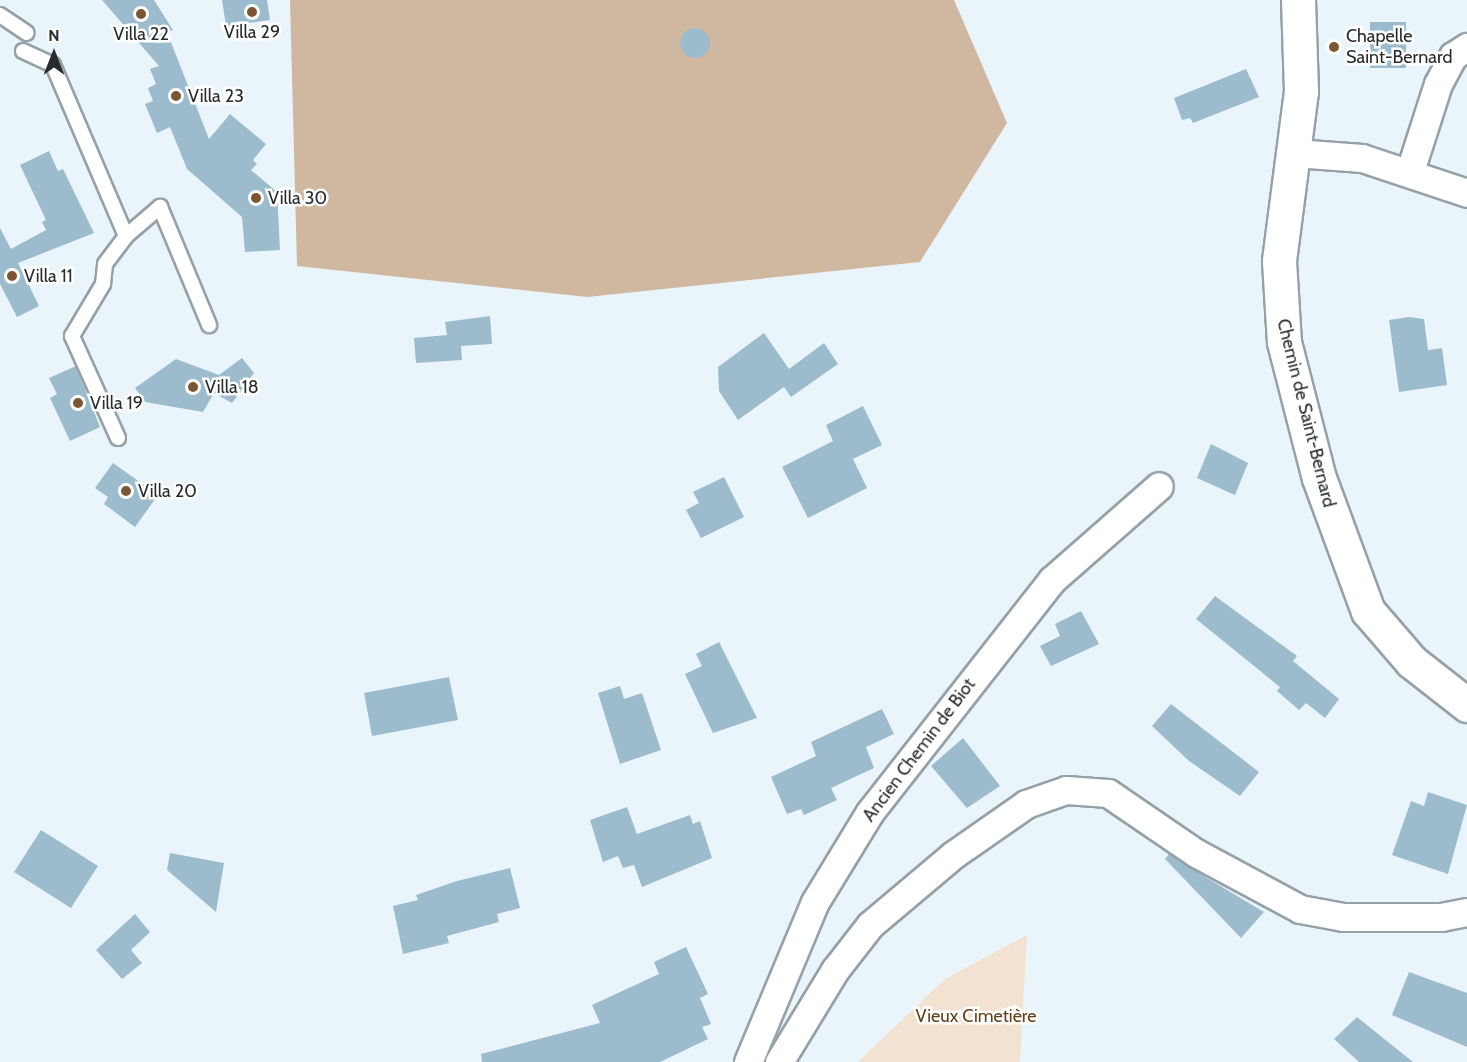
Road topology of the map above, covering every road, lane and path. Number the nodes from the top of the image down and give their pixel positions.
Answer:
1 (1298, 0) edge
2 (0, 15) edge
3 (27, 33) dead end
4 (1467, 47) edge
5 (23, 51) dead end
6 (1295, 153) junction
7 (1410, 171) junction
8 (1467, 193) edge
9 (126, 236) junction
10 (209, 325) dead end
11 (118, 438) dead end
12 (1159, 486) dead end
13 (1467, 705) edge
14 (1467, 912) edge
15 (748, 1062) edge
16 (779, 1062) edge

1 - 6 main road, Chemin de Saint-Bernard
2 - 3 lane
4 - 7 street
5 - 9 lane
6 - 7 street
6 - 13 main road, Chemin de Saint-Bernard
7 - 8 street
9 - 10 lane
9 - 11 lane
12 - 15 street, Ancien Chemin de Biot
14 - 16 street

